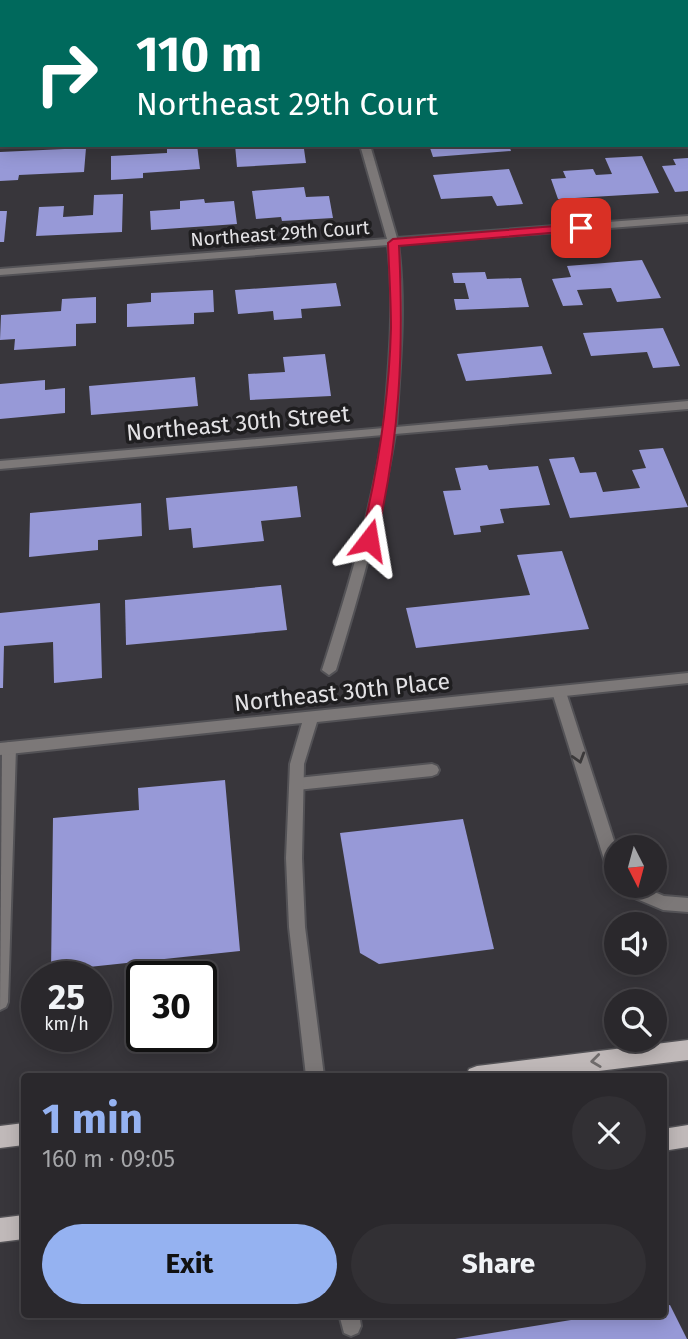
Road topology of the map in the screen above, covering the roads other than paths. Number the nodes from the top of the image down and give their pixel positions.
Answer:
1 (366, 147) edge
2 (688, 219) edge
3 (393, 243) junction
4 (0, 272) edge
5 (688, 405) edge
6 (390, 431) junction
7 (0, 465) edge
8 (329, 670) dead end
9 (688, 678) edge
10 (559, 692) junction
11 (311, 718) junction
12 (5, 749) edge
13 (432, 770) dead end
14 (297, 784) junction
15 (604, 835) edge
16 (652, 898) edge
17 (688, 905) edge
18 (0, 1002) edge
19 (688, 1050) edge
20 (314, 1073) edge
21 (501, 1073) edge
22 (21, 1134) edge
23 (688, 1136) edge
24 (0, 1137) edge
25 (667, 1139) edge
26 (21, 1227) edge
27 (0, 1230) edge

1 - 3 street
2 - 3 street, Northeast 29th Court
3 - 4 street, Northeast 29th Court
3 - 6 street
5 - 6 street, Northeast 30th Street
6 - 7 street, Northeast 30th Street
6 - 8 street
9 - 10 street, Northeast 30th Place
10 - 11 street, Northeast 30th Place
10 -> 15 street
11 - 12 street, Northeast 30th Place
11 - 14 street
12 - 18 street
13 - 14 street
14 - 20 street
16 - 17 street
19 -> 21 main road
22 - 24 main road
23 - 25 main road
26 - 27 main road

